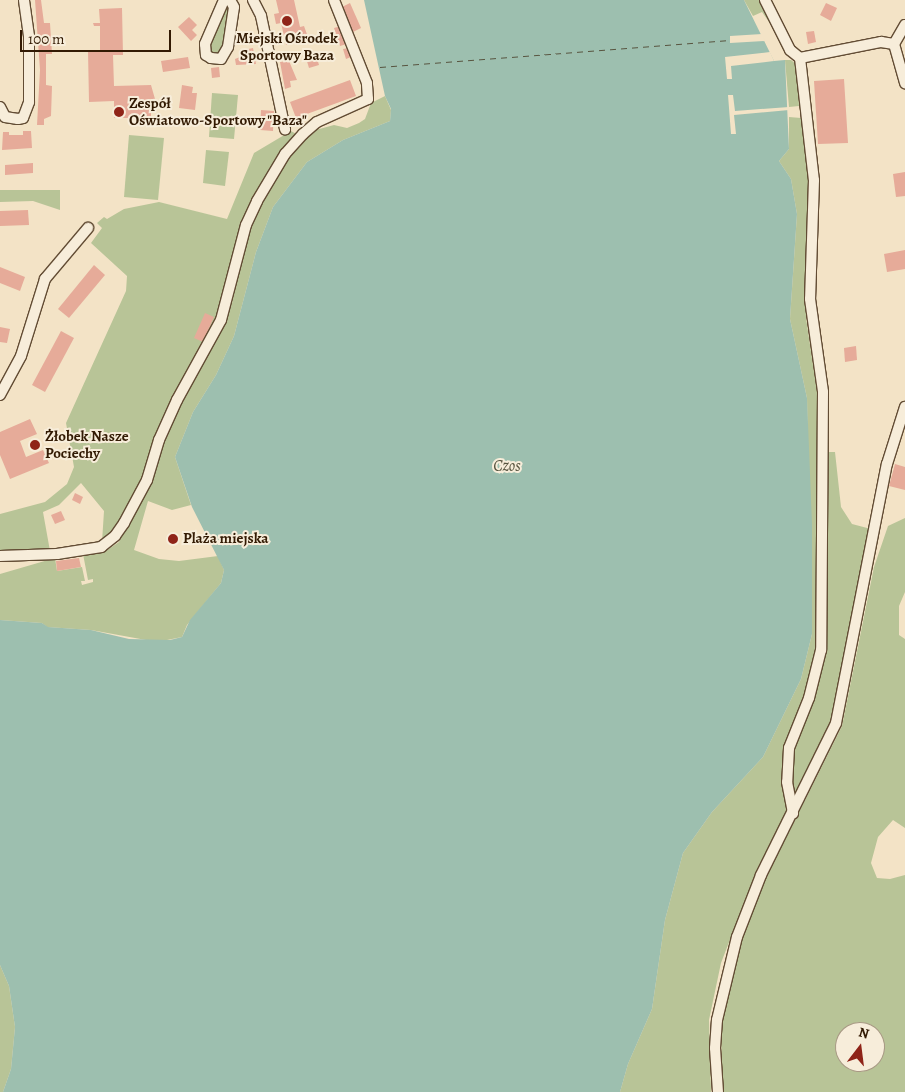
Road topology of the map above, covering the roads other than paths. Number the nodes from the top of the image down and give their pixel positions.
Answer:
1 (24, 0) edge
2 (224, 0) edge
3 (230, 0) edge
4 (253, 0) edge
5 (334, 0) edge
6 (765, 0) edge
7 (905, 25) edge
8 (894, 44) junction
9 (800, 58) junction
10 (905, 84) edge
11 (0, 107) edge
12 (285, 129) dead end
13 (88, 228) dead end
14 (0, 395) edge
15 (905, 406) edge
16 (0, 556) edge
17 (793, 813) junction
18 (718, 1092) edge

1 - 11 street
2 - 3 street
4 - 12 street
5 - 16 street
6 - 9 street
7 - 8 street
8 - 9 street
8 - 10 street
9 - 17 street
13 - 14 street
15 - 17 street
17 - 18 street

